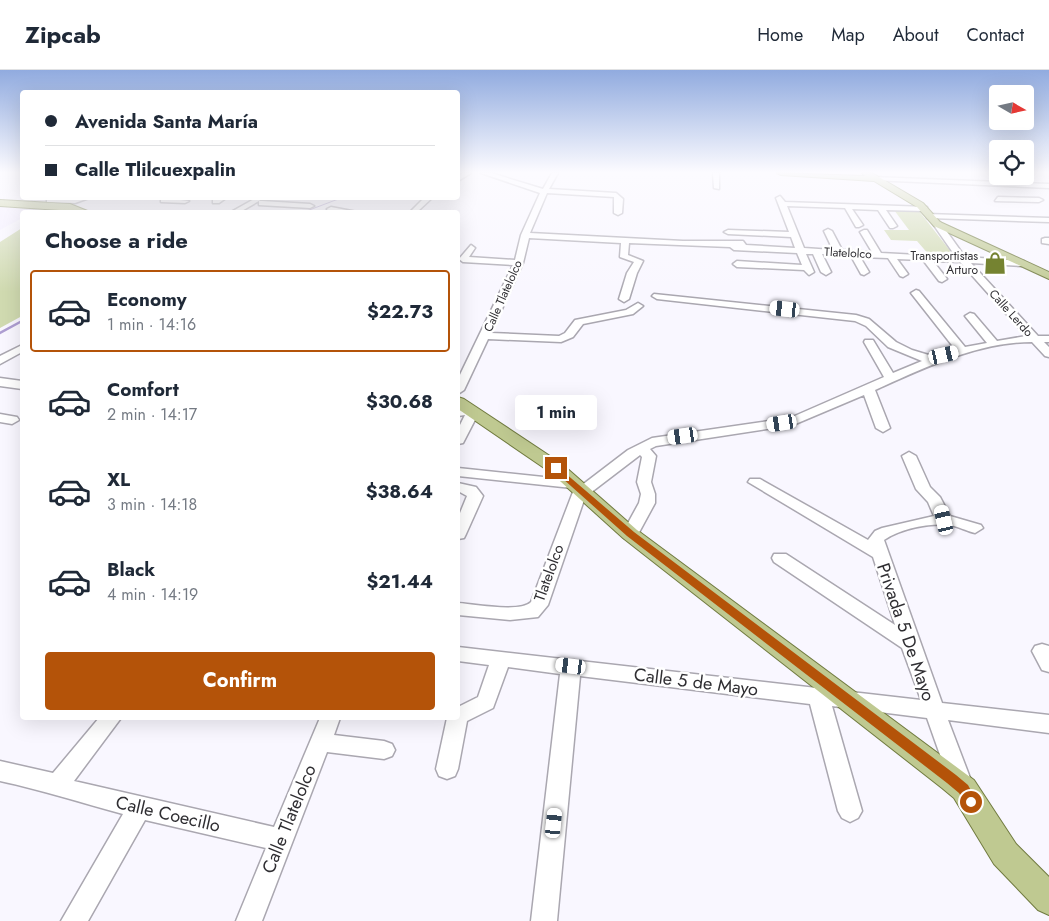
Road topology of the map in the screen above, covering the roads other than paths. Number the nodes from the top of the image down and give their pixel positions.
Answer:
1 (534, 213) edge
2 (785, 213) edge
3 (852, 213) edge
4 (883, 213) edge
5 (909, 213) edge
6 (925, 213) edge
7 (930, 216) junction
8 (1049, 220) edge
9 (781, 224) dead end
10 (790, 225) junction
11 (893, 226) dead end
12 (828, 230) dead end
13 (728, 232) dead end
14 (525, 234) junction
15 (794, 235) junction
16 (625, 240) junction
17 (734, 247) dead end
18 (471, 248) dead end
19 (800, 249) junction
20 (816, 252) junction
21 (840, 253) junction
22 (854, 254) junction
23 (878, 255) junction
24 (891, 256) junction
25 (926, 258) junction
26 (963, 260) junction
27 (737, 261) dead end
28 (519, 263) junction
29 (1021, 263) junction
30 (826, 272) dead end
31 (864, 272) dead end
32 (903, 274) dead end
33 (1049, 276) edge
34 (942, 279) dead end
35 (916, 293) dead end
36 (657, 296) dead end
37 (624, 300) dead end
38 (638, 306) dead end
39 (970, 316) dead end
40 (485, 336) junction
41 (1033, 338) junction
42 (1049, 339) edge
43 (869, 342) dead end
44 (994, 344) junction
45 (962, 351) junction
46 (20, 352) edge
47 (1049, 354) edge
48 (931, 360) junction
49 (0, 361) edge
50 (890, 378) junction
51 (0, 382) edge
52 (20, 385) edge
53 (460, 386) edge
54 (868, 388) junction
55 (464, 410) edge
56 (883, 428) dead end
57 (460, 430) edge
58 (641, 448) junction
59 (909, 456) dead end
60 (460, 472) edge
61 (755, 482) dead end
62 (460, 488) edge
63 (577, 488) junction
64 (944, 520) junction
65 (975, 528) dead end
66 (460, 530) edge
67 (630, 534) junction
68 (879, 553) junction
69 (780, 558) dead end
70 (460, 608) edge
71 (910, 644) junction
72 (460, 654) edge
73 (501, 658) junction
74 (571, 666) junction
75 (818, 698) junction
76 (848, 701) junction
77 (934, 712) junction
78 (460, 715) edge
79 (109, 720) edge
80 (329, 720) edge
81 (456, 720) edge
82 (1049, 724) edge
83 (320, 742) junction
84 (384, 750) dead end
85 (447, 769) dead end
86 (0, 771) edge
87 (58, 784) junction
88 (964, 789) junction
89 (140, 808) junction
90 (850, 811) dead end
91 (280, 840) junction
92 (1049, 899) edge
93 (74, 921) edge
94 (249, 921) edge
95 (544, 921) edge

1 - 14 street, Calle Tlatelolco
2 - 10 street
3 - 23 street
4 - 11 street
5 - 7 street
6 - 7 main road
7 - 8 street
7 - 26 street, Calle Lerdo
7 - 29 main road
9 - 10 street
10 - 15 street
12 - 21 street
13 - 15 street
14 - 16 street
14 - 28 street, Calle Tlatelolco
15 - 19 street
16 - 19 street
16 - 37 street
17 - 19 street, Tlatelolco
18 - 28 street
19 - 20 street, Tlatelolco
19 - 27 street
20 - 21 street, Tlatelolco
20 - 30 street
21 - 22 street, Tlatelolco
22 - 23 street, Tlatelolco
22 - 31 street
23 - 24 street, Tlatelolco
24 - 25 street, Tlatelolco
24 - 32 street
25 - 26 street, Tlatelolco
25 - 34 street
26 - 29 street, Tlatelolco
26 - 41 street, Calle Lerdo
28 - 40 street, Calle Tlatelolco
29 - 33 main road
35 - 45 street
36 - 48 street
38 - 40 street
39 - 44 street
40 - 53 street, Calle Tlatelolco
41 - 42 street
41 - 44 street
41 - 47 street, Calle Lerdo
43 - 50 street
44 - 45 street
45 - 48 street
46 - 49 street
48 - 50 street
50 - 54 street
51 - 52 street
54 - 56 street
54 - 58 street
55 - 57 street
55 - 63 main road
58 - 63 street
58 - 67 street
59 - 64 street
60 - 63 street
61 - 68 street
62 - 66 street
63 - 67 main road
63 - 70 street, Tlatelolco
64 - 65 street
64 - 68 street
67 - 76 main road
68 - 71 street, Privada 5 De Mayo
69 - 71 street
71 - 77 street, Privada 5 De Mayo
72 - 73 street, Calle 5 de Mayo
73 - 74 street, Calle 5 de Mayo
73 - 78 street
74 - 75 street, Calle 5 de Mayo
74 - 95 street
75 - 76 street, Calle 5 de Mayo
75 - 90 street
76 - 77 street, Calle 5 de Mayo
76 - 88 main road
77 - 82 street, Calle 5 de Mayo
77 - 88 street
79 - 87 street
80 - 83 street, Calle Tlatelolco
81 - 85 street
83 - 84 street
83 - 91 street, Calle Tlatelolco
86 - 87 street, Calle Coecillo
87 - 89 street, Calle Coecillo
88 - 92 main road
89 - 91 street, Calle Coecillo
89 - 93 street
91 - 94 street, Calle Tlatelolco

